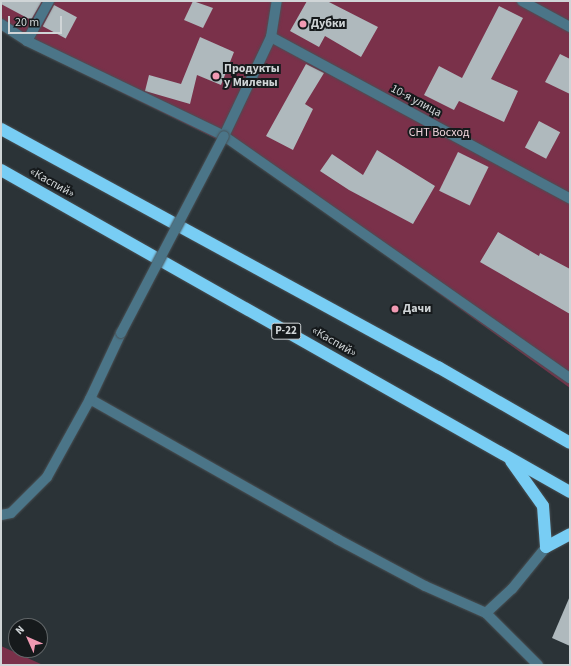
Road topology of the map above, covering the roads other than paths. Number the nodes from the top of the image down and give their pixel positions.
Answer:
1 (49, 1) edge
2 (277, 1) edge
3 (522, 1) edge
4 (1, 24) edge
5 (570, 27) edge
6 (271, 37) junction
7 (27, 41) junction
8 (1, 129) edge
9 (224, 136) junction
10 (1, 170) edge
11 (570, 198) edge
12 (570, 378) edge
13 (90, 399) junction
14 (570, 443) edge
15 (509, 459) junction
16 (570, 492) edge
17 (1, 515) edge
18 (570, 534) edge
19 (546, 547) junction
20 (486, 612) junction
21 (538, 665) edge

1 - 7 street
2 - 6 street
3 - 5 street
4 - 7 street
6 - 9 street
6 - 11 street, 10-я улица
7 - 9 street
8 - 14 highway, «Каспий»
9 - 12 street
9 - 13 street, bridge
10 - 15 highway, «Каспий» / Р-22
13 - 17 street
13 - 20 street
15 - 16 highway, «Каспий» / Р-22
15 - 19 highway
18 - 19 highway
19 - 20 street
20 - 21 street

